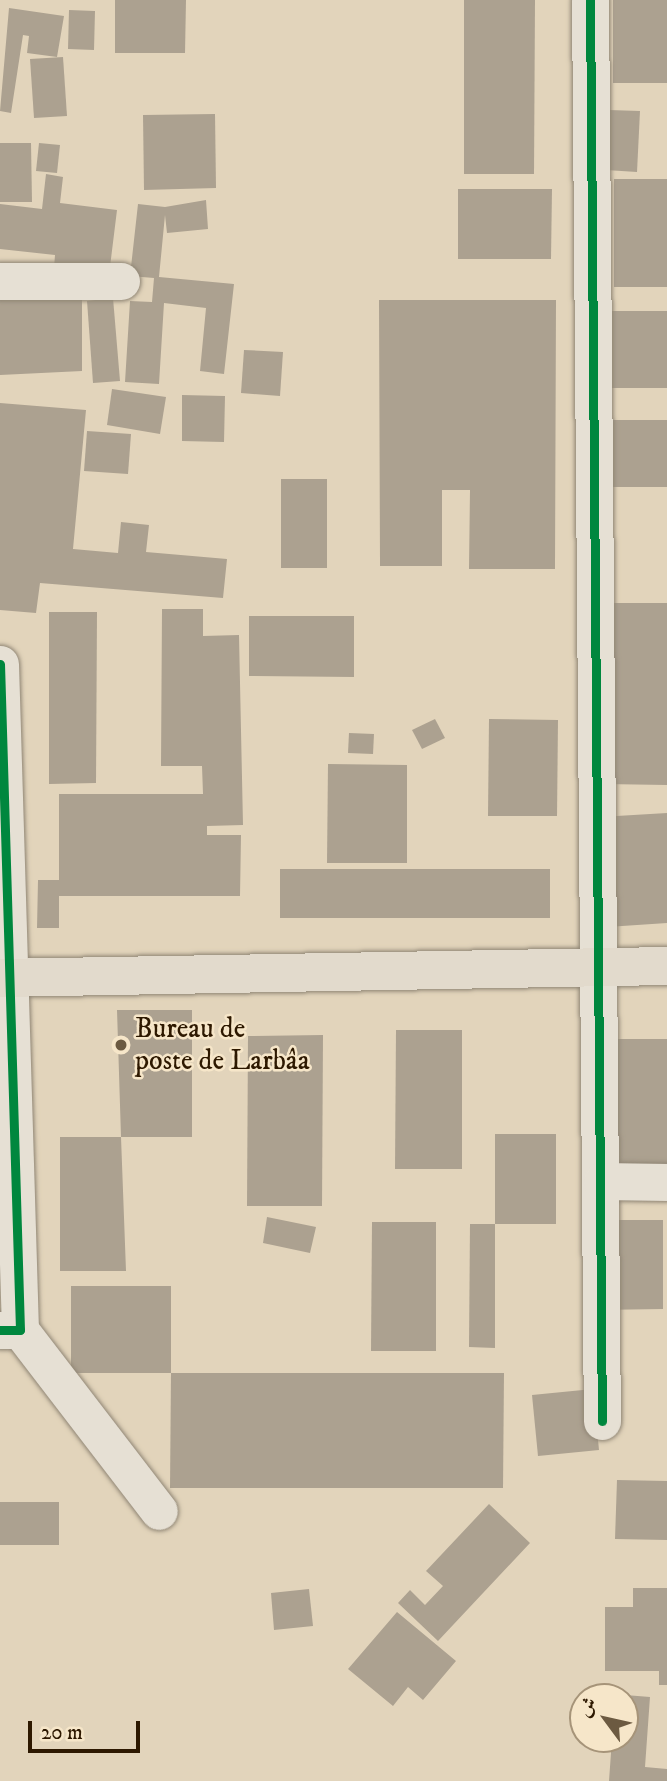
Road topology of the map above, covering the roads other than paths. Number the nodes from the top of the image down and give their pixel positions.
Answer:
1 (590, 0) edge
2 (0, 281) edge
3 (121, 281) dead end
4 (0, 664) edge
5 (667, 966) edge
6 (598, 967) junction
7 (3, 978) edge
8 (602, 1181) junction
9 (667, 1182) edge
10 (10, 1330) edge
11 (601, 1421) dead end
12 (159, 1511) dead end

1 - 6 street
2 - 3 street
4 - 7 street
5 - 6 main road
6 - 7 main road
6 - 8 street
7 - 10 street
8 - 9 street
8 - 11 street
10 - 12 street

